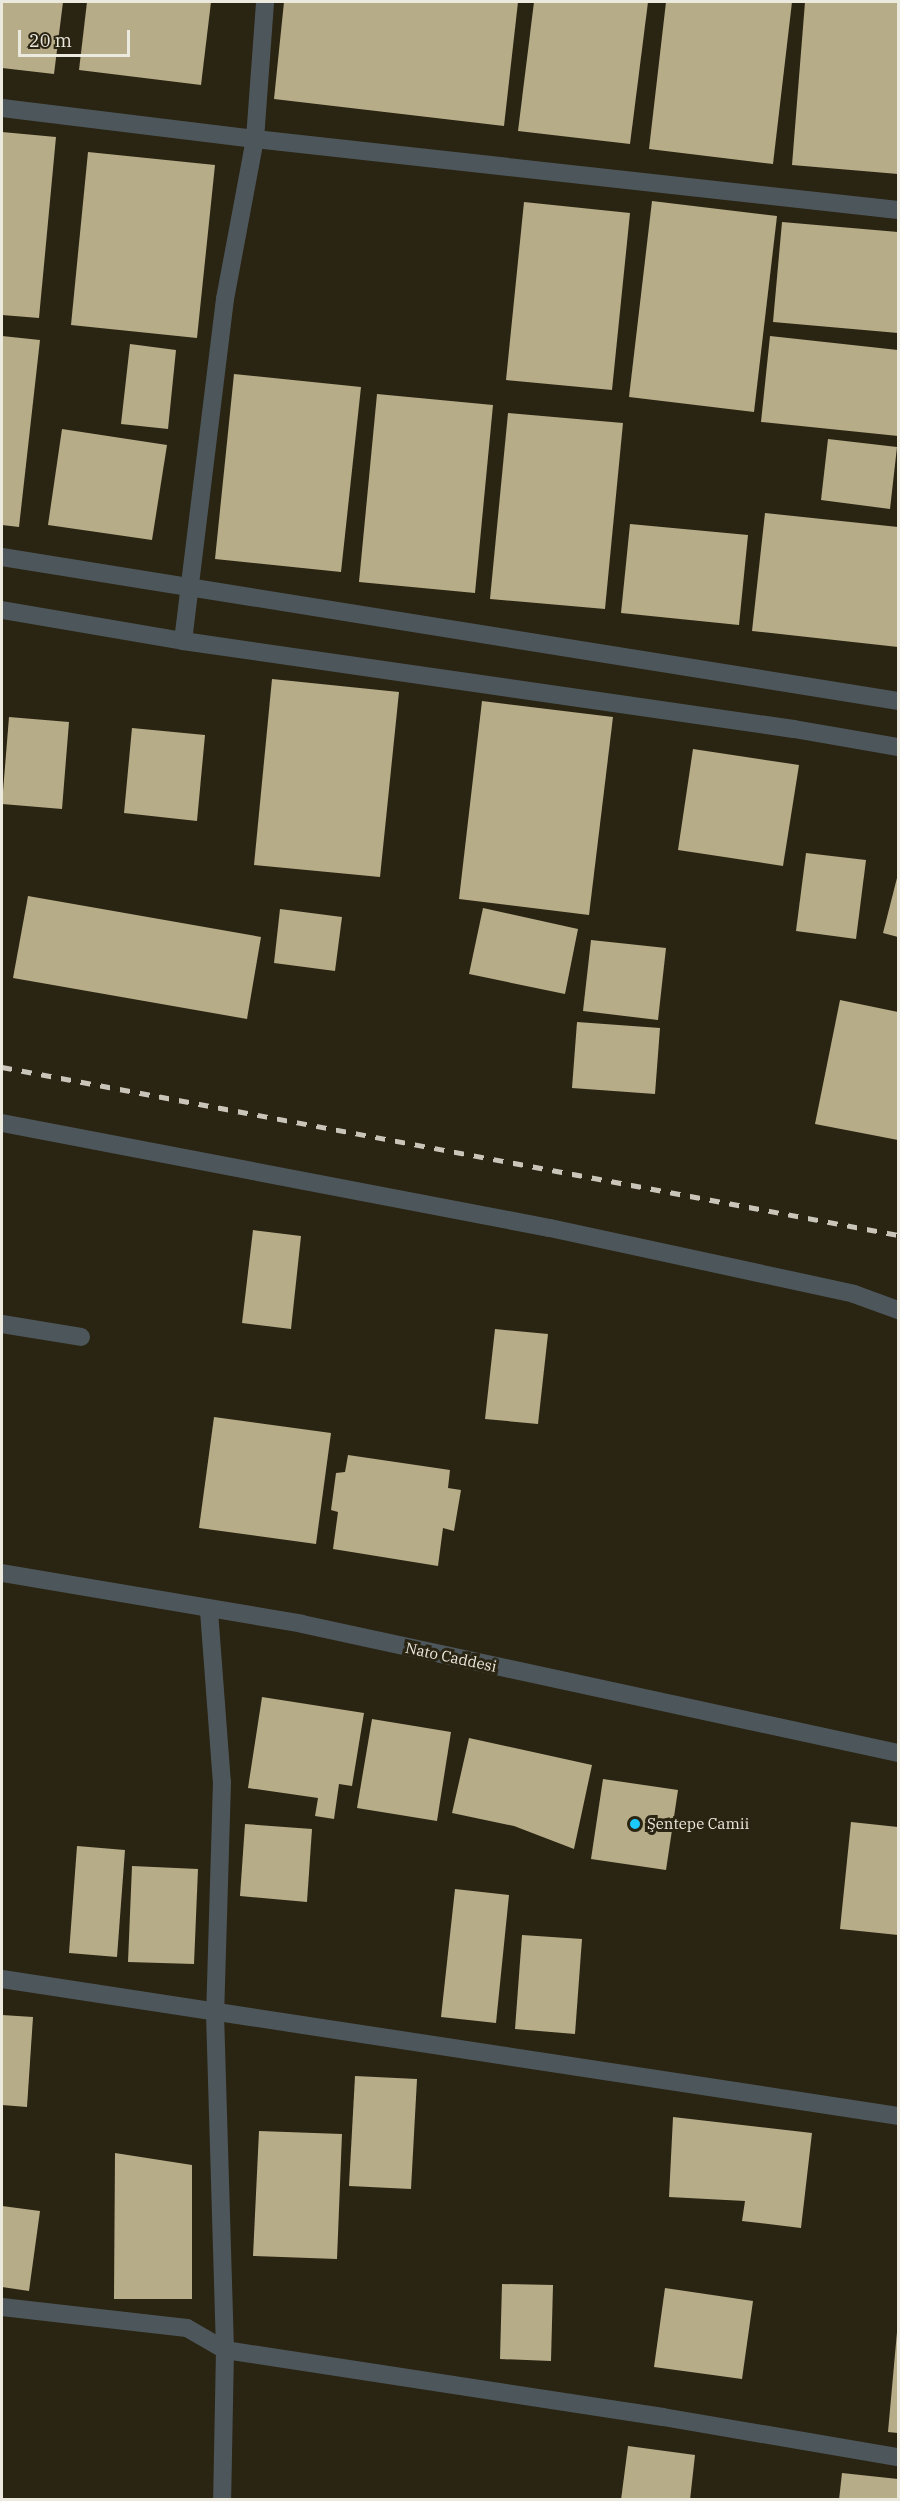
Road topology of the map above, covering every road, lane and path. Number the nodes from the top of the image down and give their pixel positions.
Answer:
1 (265, 2) edge
2 (2, 108) edge
3 (255, 139) junction
4 (898, 210) edge
5 (2, 557) edge
6 (189, 589) junction
7 (2, 610) edge
8 (183, 641) junction
9 (898, 700) edge
10 (898, 747) edge
11 (2, 1123) edge
12 (898, 1310) edge
13 (2, 1324) edge
14 (81, 1337) dead end
15 (2, 1574) edge
16 (209, 1611) junction
17 (898, 1753) edge
18 (2, 1979) edge
19 (215, 2013) junction
20 (898, 2116) edge
21 (2, 2307) edge
22 (225, 2350) junction
23 (898, 2457) edge
24 (222, 2499) edge

1 - 3 street
2 - 3 street
3 - 4 street
3 - 6 street
5 - 6 street
6 - 8 street
6 - 9 street
7 - 8 street
8 - 10 street
11 - 12 street
13 - 14 street
15 - 16 street, Nato Caddesi
16 - 17 street, Nato Caddesi
16 - 19 street
18 - 19 street
19 - 20 street
19 - 22 street
21 - 22 street
22 - 23 street
22 - 24 street

